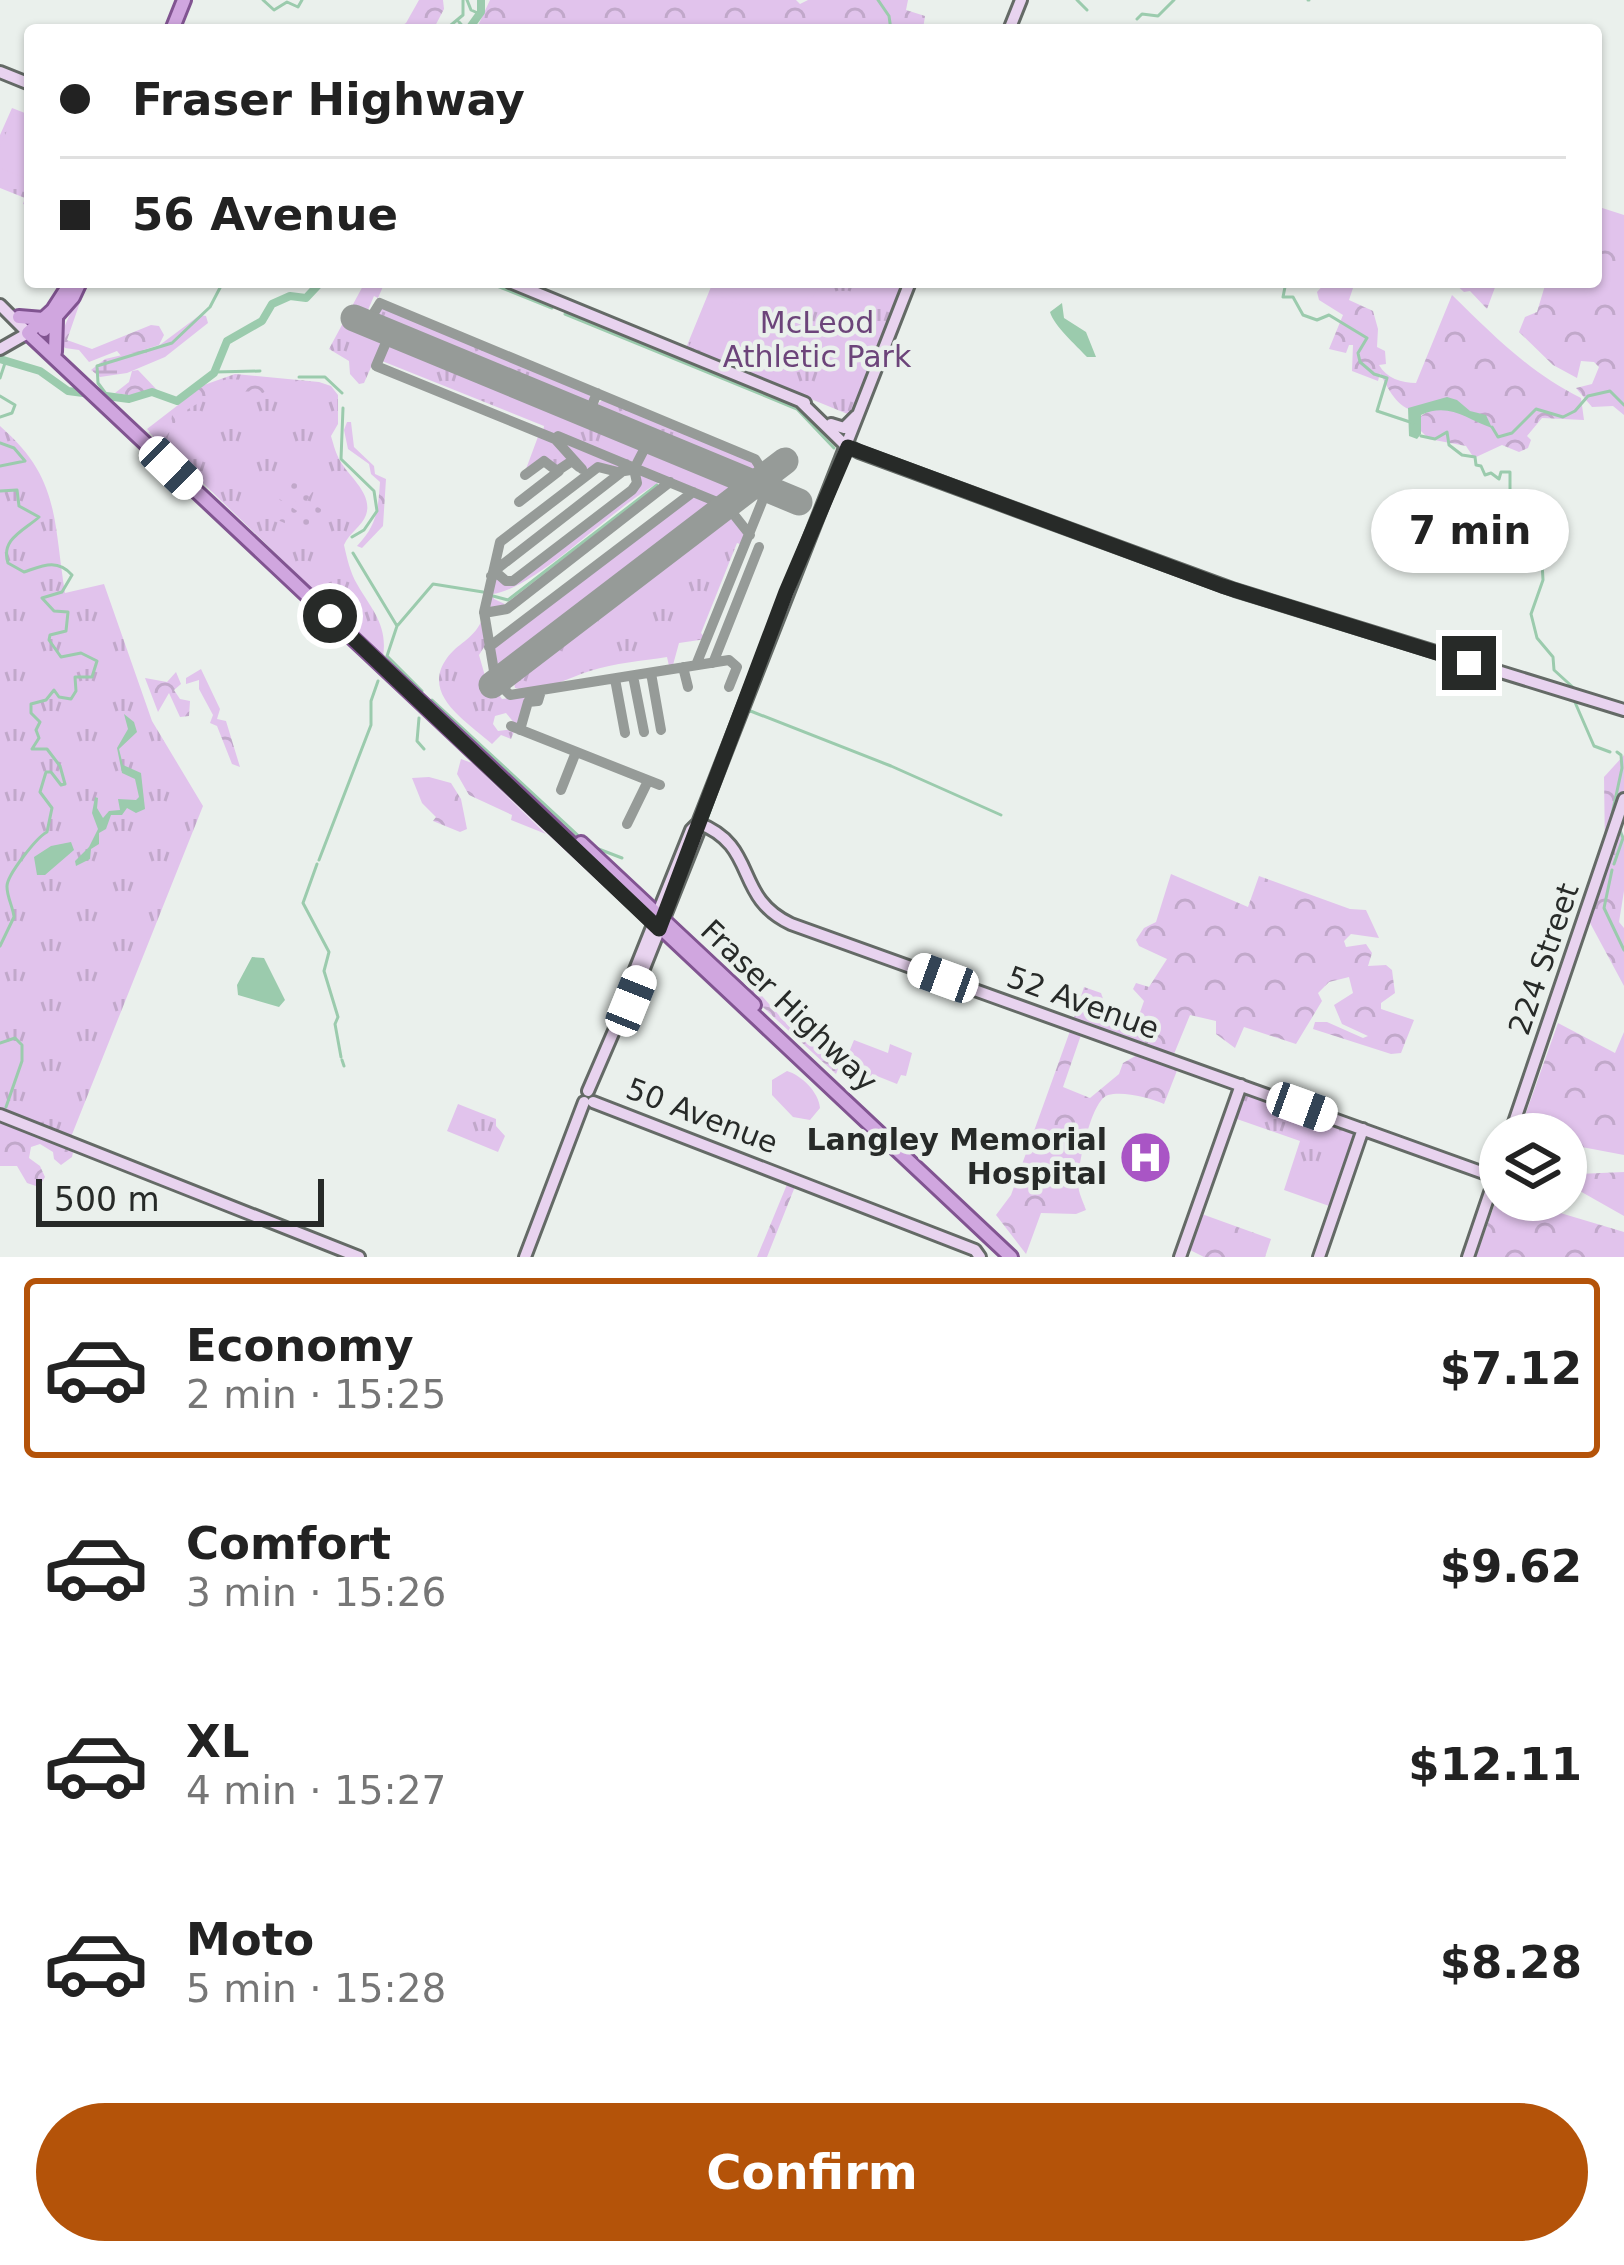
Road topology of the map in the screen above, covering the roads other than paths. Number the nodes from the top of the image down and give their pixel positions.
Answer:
1 (71, 288) edge
2 (527, 288) edge
3 (538, 288) edge
4 (908, 288) edge
5 (0, 300) edge
6 (563, 301) junction
7 (18, 319) junction
8 (50, 319) junction
9 (24, 344) edge
10 (885, 346) junction
11 (100, 396) junction
12 (800, 401) junction
13 (856, 416) junction
14 (831, 424) junction
15 (848, 443) junction
16 (149, 463) dead end
17 (171, 468) junction
18 (1624, 710) edge
19 (1624, 799) edge
20 (698, 824) junction
21 (658, 922) junction
22 (1241, 1085) junction
23 (591, 1098) junction
24 (1517, 1113) edge
25 (0, 1114) edge
26 (1363, 1129) junction
27 (1479, 1171) edge
28 (1481, 1221) edge
29 (359, 1257) edge
30 (525, 1257) edge
31 (980, 1257) edge
32 (1011, 1257) edge
33 (1021, 1257) edge
34 (1180, 1257) edge
35 (1319, 1257) edge
36 (1468, 1257) edge

1 - 8 main road
2 - 6 main road
3 - 6 main road
4 - 10 main road
5 - 7 main road, Fraser Highway
6 - 12 main road
7 - 8 main road
7 - 9 main road, Fraser Highway
7 - 9 main road
8 - 9 main road
8 - 9 main road
9 - 11 main road, Fraser Highway
10 - 13 main road
10 - 15 main road
11 - 17 main road, Fraser Highway
11 - 21 main road, Fraser Highway
12 - 14 main road
12 - 15 main road
13 - 14 main road
13 - 15 main road
14 - 15 main road
15 - 18 main road
15 - 20 main road
16 - 17 main road
17 - 21 main road, Fraser Highway
19 - 24 main road, 224 Street
20 - 21 main road
20 - 22 main road, 52 Avenue
21 - 23 main road
21 - 32 main road, Fraser Highway
21 - 33 main road, Fraser Highway
22 - 26 main road, 52 Avenue
22 - 34 main road
23 - 30 main road
23 - 31 main road, 50 Avenue
25 - 29 main road
26 - 27 main road, 52 Avenue
26 - 35 main road
28 - 36 main road

